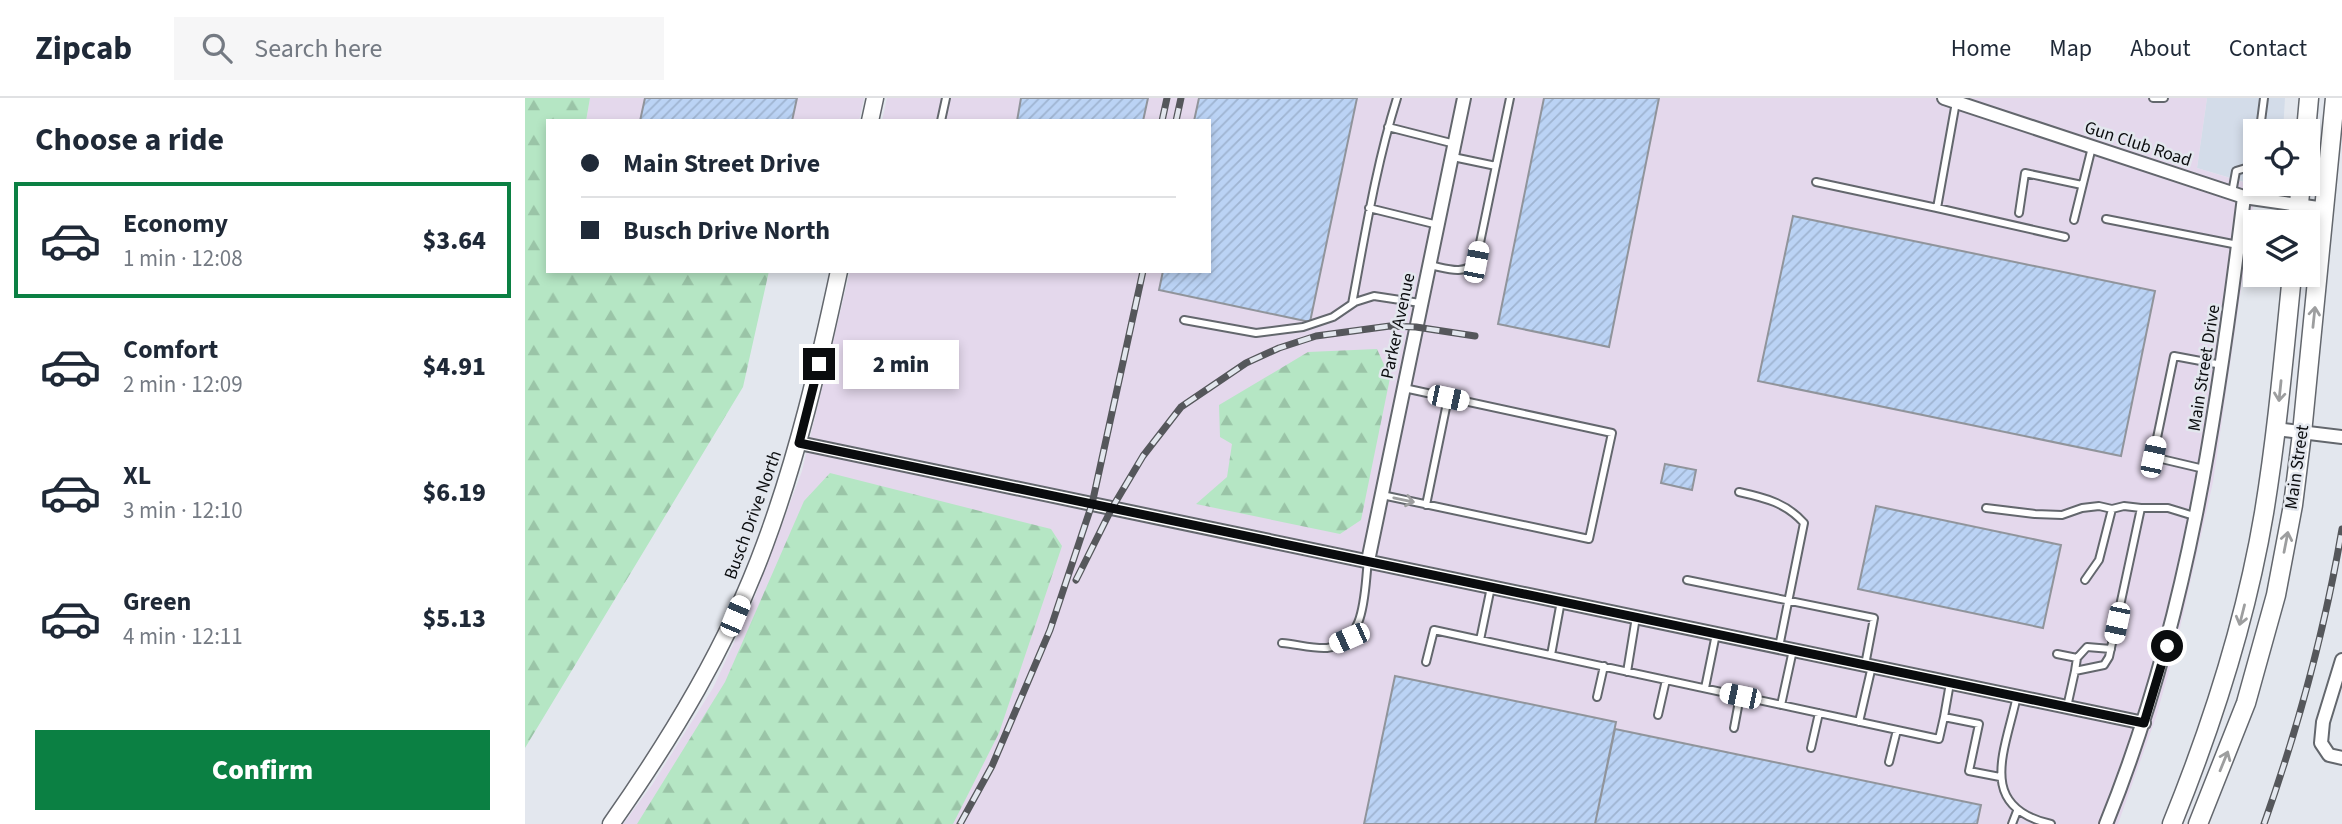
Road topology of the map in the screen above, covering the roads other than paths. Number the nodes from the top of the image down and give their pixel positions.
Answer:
1 (875, 98) edge
2 (946, 98) edge
3 (1397, 98) edge
4 (1464, 98) edge
5 (1510, 98) edge
6 (2153, 98) edge
7 (2164, 98) edge
8 (2264, 98) edge
9 (2309, 98) edge
10 (2335, 98) edge
11 (1950, 100) edge
12 (870, 119) edge
13 (941, 119) edge
14 (2261, 119) edge
15 (2307, 119) edge
16 (1388, 127) junction
17 (2092, 147) junction
18 (1454, 150) junction
19 (1496, 166) junction
20 (2243, 169) edge
21 (1816, 182) dead end
22 (2082, 185) junction
23 (2238, 195) junction
24 (1370, 208) junction
25 (1937, 208) junction
26 (2325, 209) junction
27 (2285, 210) edge
28 (2320, 210) edge
29 (2018, 213) dead end
30 (2106, 219) dead end
31 (2074, 220) dead end
32 (1438, 225) junction
33 (2065, 237) dead end
34 (2238, 245) junction
35 (1429, 265) junction
36 (838, 273) edge
37 (2291, 287) edge
38 (1420, 303) junction
39 (1352, 304) junction
40 (1184, 320) dead end
41 (2223, 365) junction
42 (1404, 388) junction
43 (1448, 398) junction
44 (2276, 429) junction
45 (2302, 432) junction
46 (2342, 437) edge
47 (799, 443) junction
48 (2204, 468) junction
49 (1739, 492) dead end
50 (1382, 495) junction
51 (1426, 505) junction
52 (1986, 508) dead end
53 (2141, 508) junction
54 (2112, 509) junction
55 (2195, 516) junction
56 (1368, 561) junction
57 (1687, 580) dead end
58 (2085, 580) dead end
59 (1491, 587) junction
60 (1787, 600) junction
61 (1561, 601) junction
62 (1636, 617) junction
63 (1716, 634) junction
64 (1480, 640) junction
65 (1282, 643) dead end
66 (1779, 647) junction
67 (2111, 649) junction
68 (1793, 650) junction
69 (2057, 654) dead end
70 (1551, 655) junction
71 (2077, 658) junction
72 (2342, 660) edge
73 (1426, 662) dead end
74 (1868, 665) junction
75 (1604, 666) junction
76 (1627, 671) junction
77 (2075, 671) junction
78 (1666, 680) junction
79 (1951, 682) junction
80 (1705, 688) junction
81 (1740, 696) junction
82 (2017, 696) junction
83 (1597, 697) dead end
84 (1781, 705) junction
85 (2067, 707) junction
86 (1819, 713) junction
87 (1658, 715) dead end
88 (1944, 717) junction
89 (1859, 722) junction
90 (2144, 723) junction
91 (1734, 728) dead end
92 (1897, 730) junction
93 (1811, 748) dead end
94 (2342, 758) edge
95 (1889, 762) dead end
96 (2000, 777) junction
97 (2017, 811) junction
98 (611, 824) edge
99 (2012, 824) edge
100 (2051, 824) edge
101 (2106, 824) edge
102 (2172, 824) edge
103 (2198, 824) edge

1 - 12 street
2 - 13 lane
3 - 16 lane
4 - 18 street, Parker Avenue
5 - 19 lane
6 - 7 lane
8 - 14 lane
9 - 15 main road
10 - 26 main road, Main Street
11 - 17 street, Gun Club Road
11 - 25 lane
16 - 18 lane
16 - 24 lane
17 - 22 lane
17 - 23 street, Gun Club Road
18 - 19 lane
18 - 32 street, Parker Avenue
19 - 35 lane
20 - 23 lane
21 - 25 lane
22 - 29 lane
22 - 31 lane
23 - 27 street, Gun Club Road
23 - 34 street, Main Street Drive
24 - 32 lane
24 - 39 lane
25 - 33 lane
26 - 28 street, Gun Club Road
45 -> 26 main road, Main Street
30 - 34 lane
32 - 35 street, Parker Avenue
34 - 41 street, Main Street Drive
35 - 38 street, Parker Avenue
36 - 47 street, Busch Drive North
37 -> 44 main road, Main Street
38 - 39 lane
38 - 42 street, Parker Avenue
39 - 40 lane
41 - 48 street, Main Street Drive
41 - 48 lane
42 - 43 lane
42 - 50 street, Parker Avenue
43 - 51 lane
43 - 51 lane
44 - 45 street
44 -> 102 main road, Main Street
45 - 46 street
103 -> 45 main road, Main Street
47 - 56 street
47 - 98 street, Busch Drive North
48 - 55 street, Main Street Drive
49 - 60 lane
50 -> 51 lane
50 - 56 street, Parker Avenue
52 - 54 lane
53 - 54 lane
53 - 55 lane
53 - 67 lane
54 - 58 lane
55 - 90 street, Main Street Drive
56 - 59 street
56 - 65 lane
57 - 60 lane
59 - 61 street
59 - 64 lane
60 - 66 lane
60 - 74 lane
61 - 62 street
61 - 70 lane
62 - 63 street
62 - 76 lane
63 - 66 street
63 - 80 lane
64 - 70 lane
64 - 73 lane
66 - 68 street
67 - 71 lane
67 - 77 lane
68 - 74 street
68 - 84 lane
69 - 71 lane
70 - 75 lane
71 - 77 lane
72 - 94 street
74 - 79 street
74 - 89 lane
75 - 76 lane
75 - 83 lane
76 - 78 lane
77 - 85 lane
78 - 80 lane
78 - 87 lane
79 - 82 street
79 - 88 lane
80 - 81 lane
81 - 84 lane
81 - 91 lane
82 - 85 street
82 - 96 lane
84 - 86 lane
85 - 90 street
86 - 89 lane
86 - 93 lane
88 - 92 lane
88 - 96 lane
89 - 92 lane
90 - 101 street, Main Street Drive
92 - 95 lane
96 - 97 lane
97 - 99 lane
97 - 100 lane

